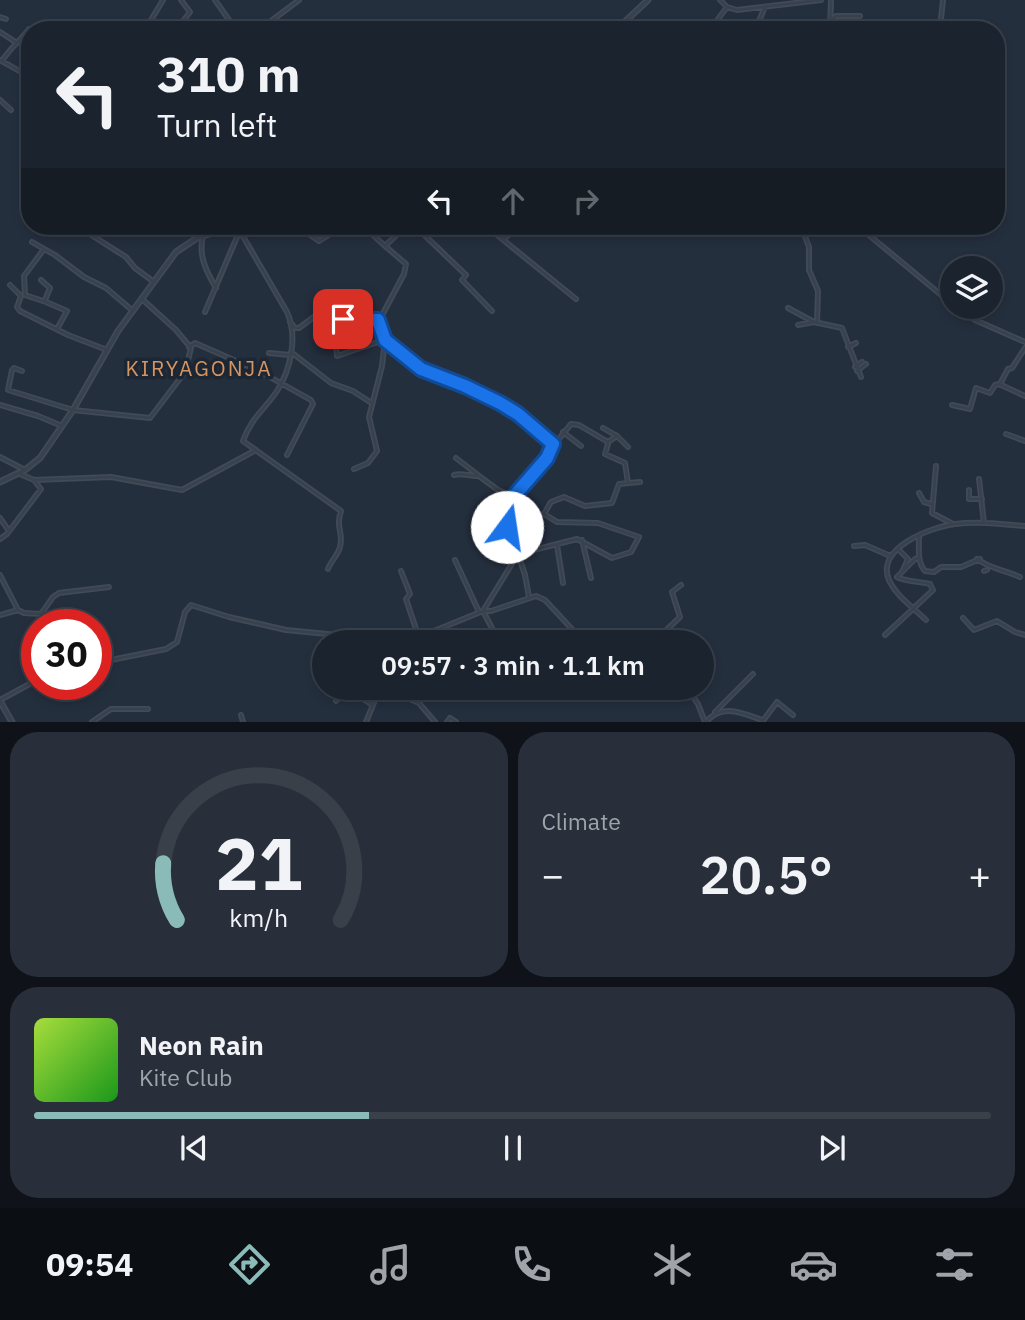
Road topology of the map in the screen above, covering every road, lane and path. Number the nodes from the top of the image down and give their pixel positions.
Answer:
1 (163, 0) edge
2 (181, 0) edge
3 (215, 0) edge
4 (289, 0) edge
5 (299, 0) edge
6 (648, 0) edge
7 (720, 0) edge
8 (821, 0) edge
9 (831, 0) edge
10 (943, 0) edge
11 (292, 5) junction
12 (765, 7) junction
13 (727, 8) junction
14 (860, 16) dead end
15 (0, 18) edge
16 (6, 19) dead end
17 (150, 21) edge
18 (183, 21) edge
19 (230, 21) edge
20 (271, 21) edge
21 (626, 21) edge
22 (717, 21) edge
23 (759, 21) edge
24 (830, 21) joint
25 (941, 21) edge
26 (0, 32) edge
27 (21, 38) edge
28 (18, 42) junction
29 (21, 43) edge
30 (1, 61) edge
31 (21, 72) edge
32 (0, 100) edge
33 (11, 110) dead end
34 (91, 235) edge
35 (206, 235) edge
36 (234, 235) edge
37 (242, 235) edge
38 (311, 235) edge
39 (329, 235) edge
40 (373, 235) edge
41 (397, 235) edge
42 (424, 235) edge
43 (498, 235) edge
44 (509, 235) edge
45 (804, 235) edge
46 (869, 235) edge
47 (203, 236) junction
48 (503, 239) junction
49 (32, 242) dead end
50 (385, 246) junction
51 (44, 249) junction
52 (41, 281) dead end
53 (154, 282) junction
54 (10, 285) dead end
55 (216, 288) junction
56 (940, 293) edge
57 (142, 299) junction
58 (576, 299) dead end
59 (46, 302) junction
60 (326, 308) junction
61 (788, 308) dead end
62 (133, 311) junction
63 (492, 311) dead end
64 (205, 312) dead end
65 (360, 312) dead end
66 (974, 319) edge
67 (379, 321) junction
68 (290, 322) junction
69 (816, 323) junction
70 (798, 325) dead end
71 (57, 329) junction
72 (385, 340) junction
73 (1025, 342) edge
74 (856, 343) dead end
75 (336, 346) dead end
76 (383, 346) junction
77 (189, 347) junction
78 (848, 347) junction
79 (1025, 348) edge
80 (107, 350) junction
81 (269, 353) dead end
82 (290, 353) junction
83 (864, 363) dead end
84 (856, 369) junction
85 (22, 371) dead end
86 (861, 377) dead end
87 (282, 382) junction
88 (999, 384) junction
89 (0, 388) edge
90 (8, 390) junction
91 (1025, 396) edge
92 (371, 403) junction
93 (0, 405) edge
94 (952, 405) dead end
95 (73, 410) junction
96 (62, 426) junction
97 (603, 428) dead end
98 (563, 432) junction
99 (1006, 434) dead end
100 (617, 436) junction
101 (1025, 441) edge
102 (608, 442) junction
103 (554, 445) junction
104 (581, 446) dead end
105 (628, 447) dead end
106 (256, 450) junction
107 (287, 455) dead end
108 (0, 457) edge
109 (456, 458) dead end
110 (936, 466) dead end
111 (354, 469) dead end
112 (25, 470) junction
113 (20, 474) junction
114 (454, 475) dead end
115 (477, 476) junction
116 (979, 479) dead end
117 (34, 480) junction
118 (0, 482) edge
119 (640, 482) dead end
120 (628, 483) junction
121 (969, 490) dead end
122 (919, 493) dead end
123 (513, 496) junction
124 (979, 499) junction
125 (931, 503) junction
126 (544, 514) junction
127 (507, 515) junction
128 (0, 518) edge
129 (984, 523) junction
130 (953, 524) junction
131 (1025, 526) edge
132 (9, 531) junction
133 (919, 536) junction
134 (0, 539) edge
135 (582, 540) junction
136 (557, 545) junction
137 (854, 546) dead end
138 (898, 549) junction
139 (518, 554) junction
140 (892, 555) junction
141 (919, 558) junction
142 (455, 560) dead end
143 (985, 565) junction
144 (991, 566) junction
145 (328, 569) dead end
146 (903, 570) junction
147 (401, 571) dead end
148 (0, 575) edge
149 (1020, 577) dead end
150 (591, 578) dead end
151 (563, 583) dead end
152 (681, 585) dead end
153 (109, 587) dead end
154 (529, 597) junction
155 (913, 607) junction
156 (18, 610) junction
157 (481, 612) junction
158 (0, 615) edge
159 (963, 618) dead end
160 (926, 620) dead end
161 (416, 630) edge
162 (438, 630) edge
163 (493, 630) edge
164 (572, 630) edge
165 (666, 630) edge
166 (312, 633) edge
167 (885, 635) dead end
168 (1025, 635) edge
169 (112, 660) edge
170 (753, 674) dead end
171 (21, 689) edge
172 (0, 700) edge
173 (375, 700) edge
174 (411, 700) edge
175 (695, 700) edge
176 (336, 701) dead end
177 (372, 705) junction
178 (2, 709) edge
179 (148, 709) dead end
180 (715, 712) junction
181 (240, 715) dead end
182 (793, 715) dead end
183 (762, 721) edge
184 (12, 722) edge
185 (92, 722) edge
186 (243, 722) edge
187 (366, 722) edge
188 (435, 722) edge
189 (447, 722) edge
190 (456, 722) edge
191 (706, 722) edge

1 - 17 street
2 - 18 street
3 - 19 street
4 - 11 street
5 - 11 street
6 - 21 street
7 - 13 street
8 - 12 street
9 - 24 street
10 - 25 street
11 - 20 street
12 - 13 street
12 - 23 street
13 - 22 street
14 - 24 street
15 - 16 street
26 - 28 street
27 - 28 street
28 - 29 street
28 - 30 street
30 - 31 street
32 - 33 street
34 - 53 street
35 - 47 street
36 - 55 street
37 - 68 street
38 - 39 street
40 - 50 street
41 - 50 street
42 - 63 street
43 - 48 street
44 - 48 street
45 - 69 street
46 - 56 street
47 - 53 street
47 - 55 street
48 - 58 street
49 - 51 street
50 - 67 street
51 - 59 street
51 - 62 street
52 - 59 street
53 - 57 street
54 - 71 street
55 - 64 street
57 - 62 street
57 - 77 street
59 - 71 street
60 - 65 street
60 - 67 street
60 - 68 street
61 - 69 street
62 - 80 street
66 - 73 street
67 - 72 street
68 - 82 street
69 - 70 street
69 - 78 street
71 - 80 street
72 - 76 street
72 - 103 street
74 - 78 street
75 - 76 street
76 - 92 street
77 - 87 street
77 - 95 street
78 - 84 street
79 - 88 street
80 - 95 street
81 - 82 street
82 - 87 street
82 - 92 street
83 - 84 street
84 - 86 street
85 - 90 street
87 - 106 street
87 - 107 street
88 - 91 street
88 - 94 street
89 - 90 street
90 - 95 street
92 - 111 street
93 - 96 street
95 - 96 street
96 - 112 street
97 - 100 street
98 - 102 street
98 - 103 street
98 - 104 street
99 - 101 street
100 - 102 street
100 - 105 street
102 - 120 street
103 - 123 street
106 - 117 street
106 - 145 street
108 - 112 street
109 - 115 street
110 - 125 street
112 - 113 street
113 - 117 street
113 - 118 street
114 - 115 street
115 - 123 street
116 - 124 street
117 - 132 street
119 - 120 street
120 - 126 street
121 - 124 street
122 - 125 street
123 - 127 street
124 - 129 street
125 - 130 street
126 - 127 street
126 - 135 street
127 - 139 street
128 - 132 street
129 - 130 street
129 - 131 street
130 - 133 street
132 - 134 street
133 - 138 street
133 - 141 street
135 - 136 street
135 - 150 street
136 - 139 street
136 - 151 street
137 - 140 street
138 - 140 street
138 - 146 street
139 - 154 street
139 - 157 street
140 - 155 street
141 - 143 street
141 - 146 street
142 - 157 street
143 - 144 street
143 - 144 street
144 - 149 street
146 - 155 street
147 - 161 street
148 - 156 street
152 - 165 street
153 - 156 street
154 - 157 street
154 - 164 street
155 - 160 street
155 - 167 street
156 - 158 street
157 - 162 street
157 - 163 street
159 - 168 street
166 - 169 street
170 - 180 street
171 - 172 street
172 - 178 street
173 - 177 street
174 - 188 street
175 - 191 street
176 - 177 street
177 - 187 street
178 - 184 street
179 - 185 street
180 - 183 street
180 - 191 street
181 - 186 street
182 - 183 street
189 - 190 street

